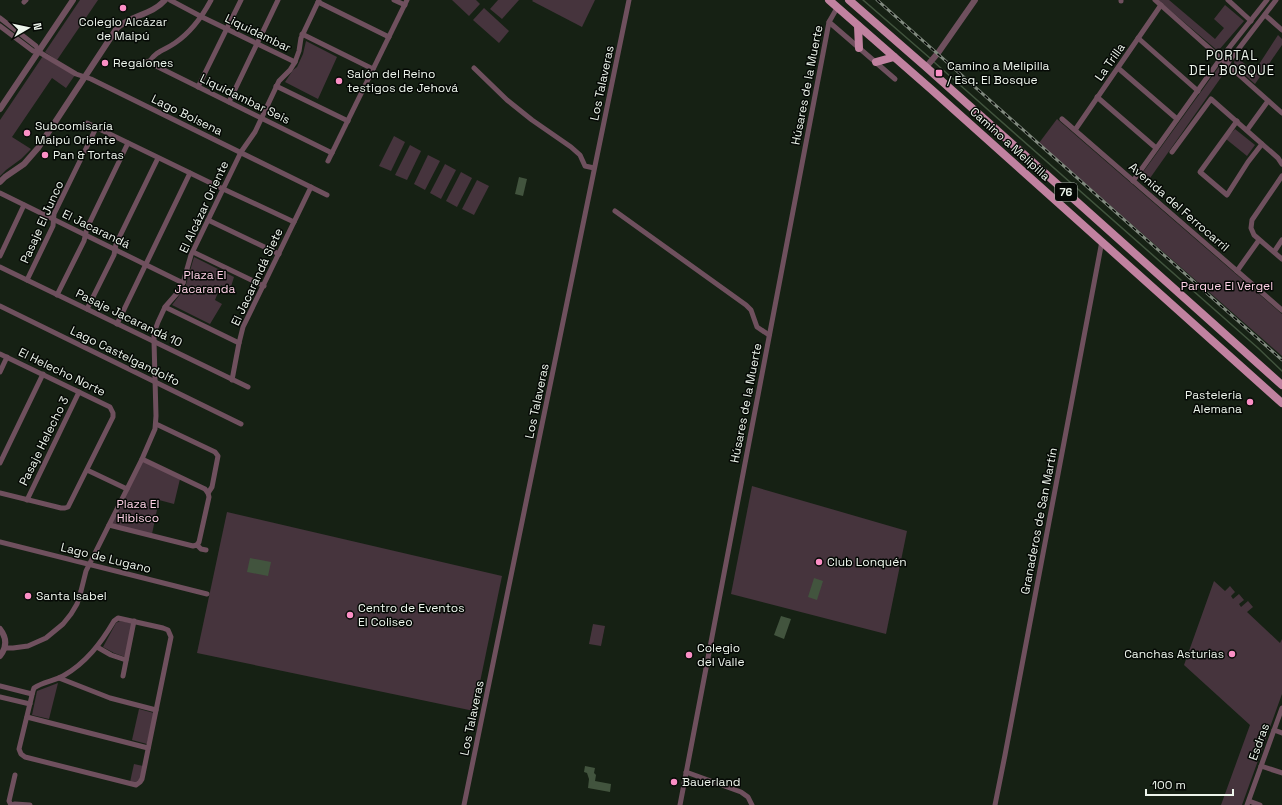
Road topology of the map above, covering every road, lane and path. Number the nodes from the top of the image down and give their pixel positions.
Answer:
1 (73, 0) edge
2 (165, 0) edge
3 (170, 0) edge
4 (211, 0) edge
5 (241, 0) edge
6 (278, 0) edge
7 (394, 0) edge
8 (629, 0) edge
9 (829, 0) edge
10 (849, 0) edge
11 (975, 0) edge
12 (1156, 0) edge
13 (1228, 0) edge
14 (1266, 0) edge
15 (1276, 0) edge
16 (319, 1) edge
17 (406, 2) edge
18 (1161, 5) junction
19 (837, 8) junction
20 (1265, 15) junction
21 (202, 17) junction
22 (0, 18) edge
23 (1251, 20) junction
24 (829, 22) junction
25 (0, 26) edge
26 (858, 26) junction
27 (227, 29) junction
28 (1282, 30) edge
29 (302, 34) junction
30 (389, 37) junction
31 (1138, 38) junction
32 (257, 43) junction
33 (860, 48) junction
34 (39, 52) junction
35 (894, 57) junction
36 (1221, 58) junction
37 (150, 61) junction
38 (295, 62) junction
39 (876, 62) junction
40 (140, 64) dead end
41 (928, 64) junction
42 (1227, 64) junction
43 (474, 68) dead end
44 (1118, 68) junction
45 (373, 69) junction
46 (85, 77) junction
47 (895, 79) dead end
48 (276, 86) junction
49 (198, 87) junction
50 (1198, 91) junction
51 (1098, 97) junction
52 (1268, 101) junction
53 (228, 102) junction
54 (0, 109) edge
55 (1282, 113) edge
56 (262, 118) junction
57 (1062, 119) dead end
58 (1177, 119) junction
59 (348, 121) junction
60 (1237, 121) junction
61 (87, 123) dead end
62 (96, 128) junction
63 (1074, 130) junction
64 (1247, 130) junction
65 (128, 143) junction
66 (1262, 144) junction
67 (1156, 148) junction
68 (241, 152) junction
69 (1172, 152) dead end
70 (332, 153) junction
71 (158, 158) junction
72 (328, 161) dead end
73 (1282, 164) edge
74 (594, 168) junction
75 (190, 173) junction
76 (1282, 176) edge
77 (1133, 181) junction
78 (0, 182) edge
79 (312, 187) junction
80 (223, 189) junction
81 (0, 193) edge
82 (327, 195) dead end
83 (24, 205) junction
84 (615, 211) dead end
85 (54, 219) junction
86 (208, 220) junction
87 (294, 222) junction
88 (85, 235) junction
89 (1259, 240) junction
90 (1282, 240) edge
91 (1102, 241) junction
92 (115, 250) junction
93 (193, 252) junction
94 (1274, 252) junction
95 (279, 254) junction
96 (0, 256) edge
97 (1282, 260) edge
98 (146, 265) junction
99 (0, 268) edge
100 (1237, 271) junction
101 (27, 280) junction
102 (183, 283) junction
103 (264, 286) junction
104 (57, 295) junction
105 (0, 306) edge
106 (165, 307) junction
107 (87, 309) junction
108 (1282, 310) edge
109 (117, 324) junction
110 (769, 335) junction
111 (154, 341) junction
112 (239, 344) junction
113 (0, 354) edge
114 (7, 357) junction
115 (0, 372) edge
116 (43, 374) junction
117 (232, 380) junction
118 (155, 382) junction
119 (1282, 385) edge
120 (248, 388) dead end
121 (79, 392) junction
122 (1282, 403) edge
123 (156, 424) junction
124 (241, 424) dead end
125 (142, 458) junction
126 (0, 463) edge
127 (87, 470) junction
128 (127, 489) junction
129 (0, 493) edge
130 (208, 493) junction
131 (27, 500) junction
132 (109, 525) junction
133 (0, 542) edge
134 (197, 545) junction
135 (206, 550) dead end
136 (89, 564) junction
137 (207, 594) dead end
138 (134, 621) junction
139 (0, 629) edge
140 (97, 647) junction
141 (5, 648) junction
142 (0, 656) edge
143 (126, 660) junction
144 (123, 676) dead end
145 (59, 678) junction
146 (0, 687) edge
147 (0, 692) edge
148 (32, 694) junction
149 (0, 697) edge
150 (30, 704) junction
151 (1282, 708) edge
152 (156, 710) junction
153 (27, 717) junction
154 (1274, 730) junction
155 (1282, 733) edge
156 (148, 748) junction
157 (1261, 766) junction
158 (686, 772) junction
159 (1282, 773) edge
160 (15, 775) dead end
161 (1248, 803) edge
162 (11, 805) edge
163 (30, 805) edge
164 (464, 805) edge
165 (680, 805) edge
166 (752, 805) edge
167 (995, 805) edge
168 (1260, 805) edge

1 - 34 street
2 - 46 street
3 - 21 street, Liquidambar
4 - 21 street
5 - 27 street
6 - 32 street
7 - 17 street
8 - 74 street, Los Talaveras
9 - 19 main road, Camino a Melipilla / 76
10 - 41 main road, Camino a Melipilla / 76
11 - 41 street
12 - 18 street
13 - 23 street
14 - 23 street
15 - 20 street
16 - 29 street, El Alcázar Oriente
16 - 30 street
17 - 30 street
18 - 31 street, La Trilla
18 - 36 street
19 - 24 street, Húsares de la Muerte
19 - 26 main road, Camino a Melipilla / 76
20 - 28 street
20 - 42 street
21 - 27 street, Liquidambar
21 - 37 street
22 - 34 street, Lago Bolsena
23 - 36 street
24 - 33 street
24 - 110 street, Húsares de la Muerte
25 - 34 street, Lago Bolsena
26 - 33 main road
26 - 35 main road, Camino a Melipilla / 76
27 - 32 street, Liquidambar
27 - 49 street
29 - 38 street, El Alcázar Oriente
29 - 45 street
30 - 45 street
31 - 44 street, La Trilla
31 - 50 street
32 - 38 street, Liquidambar
32 - 53 street
33 - 39 street
34 - 46 street, Lago Bolsena
34 - 54 street
35 - 39 main road
35 - 91 main road, Camino a Melipilla / 76
36 - 42 street
36 - 50 street
37 - 40 street
37 - 49 street, Liquidambar Seis
38 - 48 street, El Alcázar Oriente
39 - 47 street
41 - 119 main road, Camino a Melipilla / 76
42 - 52 street
43 - 74 street
44 - 51 street, La Trilla
44 - 58 street
45 - 59 street
46 - 68 street, Lago Bolsena
46 - 78 street
48 - 56 street, El Alcázar Oriente
48 - 59 street
49 - 53 street, Liquidambar Seis
50 - 58 street
51 - 63 street, La Trilla
51 - 67 street
52 - 55 street
52 - 64 street
53 - 56 street, Liquidambar Seis
56 - 68 street, El Alcázar Oriente
56 - 70 street, Liquidambar Seis
57 - 63 street, Avenida del Ferrocarril
58 - 67 street
59 - 70 street
60 - 64 street
60 - 66 street
60 - 69 street
61 - 62 street
62 - 65 street
62 - 85 street, Pasaje El Junco
63 - 77 street, Avenida del Ferrocarril
64 - 66 street
65 - 71 street
65 - 88 street
66 - 73 street
67 - 77 street
68 - 79 street, Lago Bolsena
68 - 80 street, El Alcázar Oriente
70 - 72 street
71 - 75 street
71 - 92 street
74 - 164 street, Los Talaveras
75 - 80 street
75 - 98 street
76 - 89 street
77 - 100 street, Avenida del Ferrocarril
79 - 82 street, Lago Bolsena
79 - 87 street, El Jacarandá Siete
80 - 86 street, El Alcázar Oriente
80 - 87 street
81 - 83 street, El Jacarandá
83 - 85 street, El Jacarandá
83 - 96 street
84 - 110 street
85 - 88 street, El Jacarandá
85 - 101 street, Pasaje El Junco
86 - 93 street, El Alcázar Oriente
86 - 95 street
87 - 95 street, El Jacarandá Siete
88 - 92 street, El Jacarandá
88 - 104 street
89 - 94 street
89 - 100 street
90 - 94 street
91 - 122 main road, Camino a Melipilla / 76
91 - 167 street, Granaderos de San Martín
92 - 98 street, El Jacarandá
92 - 107 street
93 - 102 street, El Alcázar Oriente
93 - 103 street
94 - 97 street
95 - 103 street, El Jacarandá Siete
98 - 102 street, El Jacarandá
98 - 109 street
99 - 101 street, Pasaje Jacarandá 10
100 - 108 street, Avenida del Ferrocarril
101 - 104 street, Pasaje Jacarandá 10
102 - 106 street, El Alcázar Oriente
103 - 112 street, El Jacarandá Siete
104 - 107 street, Pasaje Jacarandá 10
105 - 118 street, Lago Castelgandolfo
106 - 111 street, El Alcázar Oriente
106 - 112 street
107 - 109 street, Pasaje Jacarandá 10
109 - 111 street, Pasaje Jacarandá 10
110 - 158 street, Húsares de la Muerte
111 - 117 street, Pasaje Jacarandá 10
111 - 118 street, El Alcázar Oriente
112 - 117 street, El Jacarandá Siete
113 - 114 street, El Helecho Norte
114 - 115 street
114 - 116 street, El Helecho Norte
116 - 121 street, El Helecho Norte
116 - 126 street
117 - 120 street, Pasaje Jacarandá 10
118 - 123 street, El Alcázar Oriente
118 - 124 street, Lago Castelgandolfo
121 - 127 street, El Helecho Norte
121 - 131 street, Pasaje Helecho 3
123 - 125 street, El Alcázar Oriente
123 - 130 street
125 - 128 street, El Alcázar Oriente
125 - 130 street
127 - 128 street
127 - 131 street
128 - 132 street, El Alcázar Oriente
129 - 131 street
130 - 134 street
132 - 134 street
132 - 136 street, El Alcázar Oriente
133 - 136 street, Lago de Lugano
134 - 135 street
136 - 137 street, Lago de Lugano
136 - 141 street, El Alcázar Oriente
138 - 140 street
138 - 143 street
138 - 152 street
139 - 141 street
140 - 143 street
140 - 145 street
141 - 142 street
143 - 144 street
145 - 148 street
145 - 152 street
146 - 147 street
146 - 148 street
148 - 150 street
149 - 150 street
150 - 153 street
151 - 154 street, Esdras
152 - 156 street
153 - 156 street
153 - 156 street
154 - 155 street
154 - 157 street, Esdras
157 - 159 street
157 - 161 street, Esdras
158 - 165 street, Húsares de la Muerte
158 - 166 street
160 - 162 street
161 - 168 street
162 - 163 street

